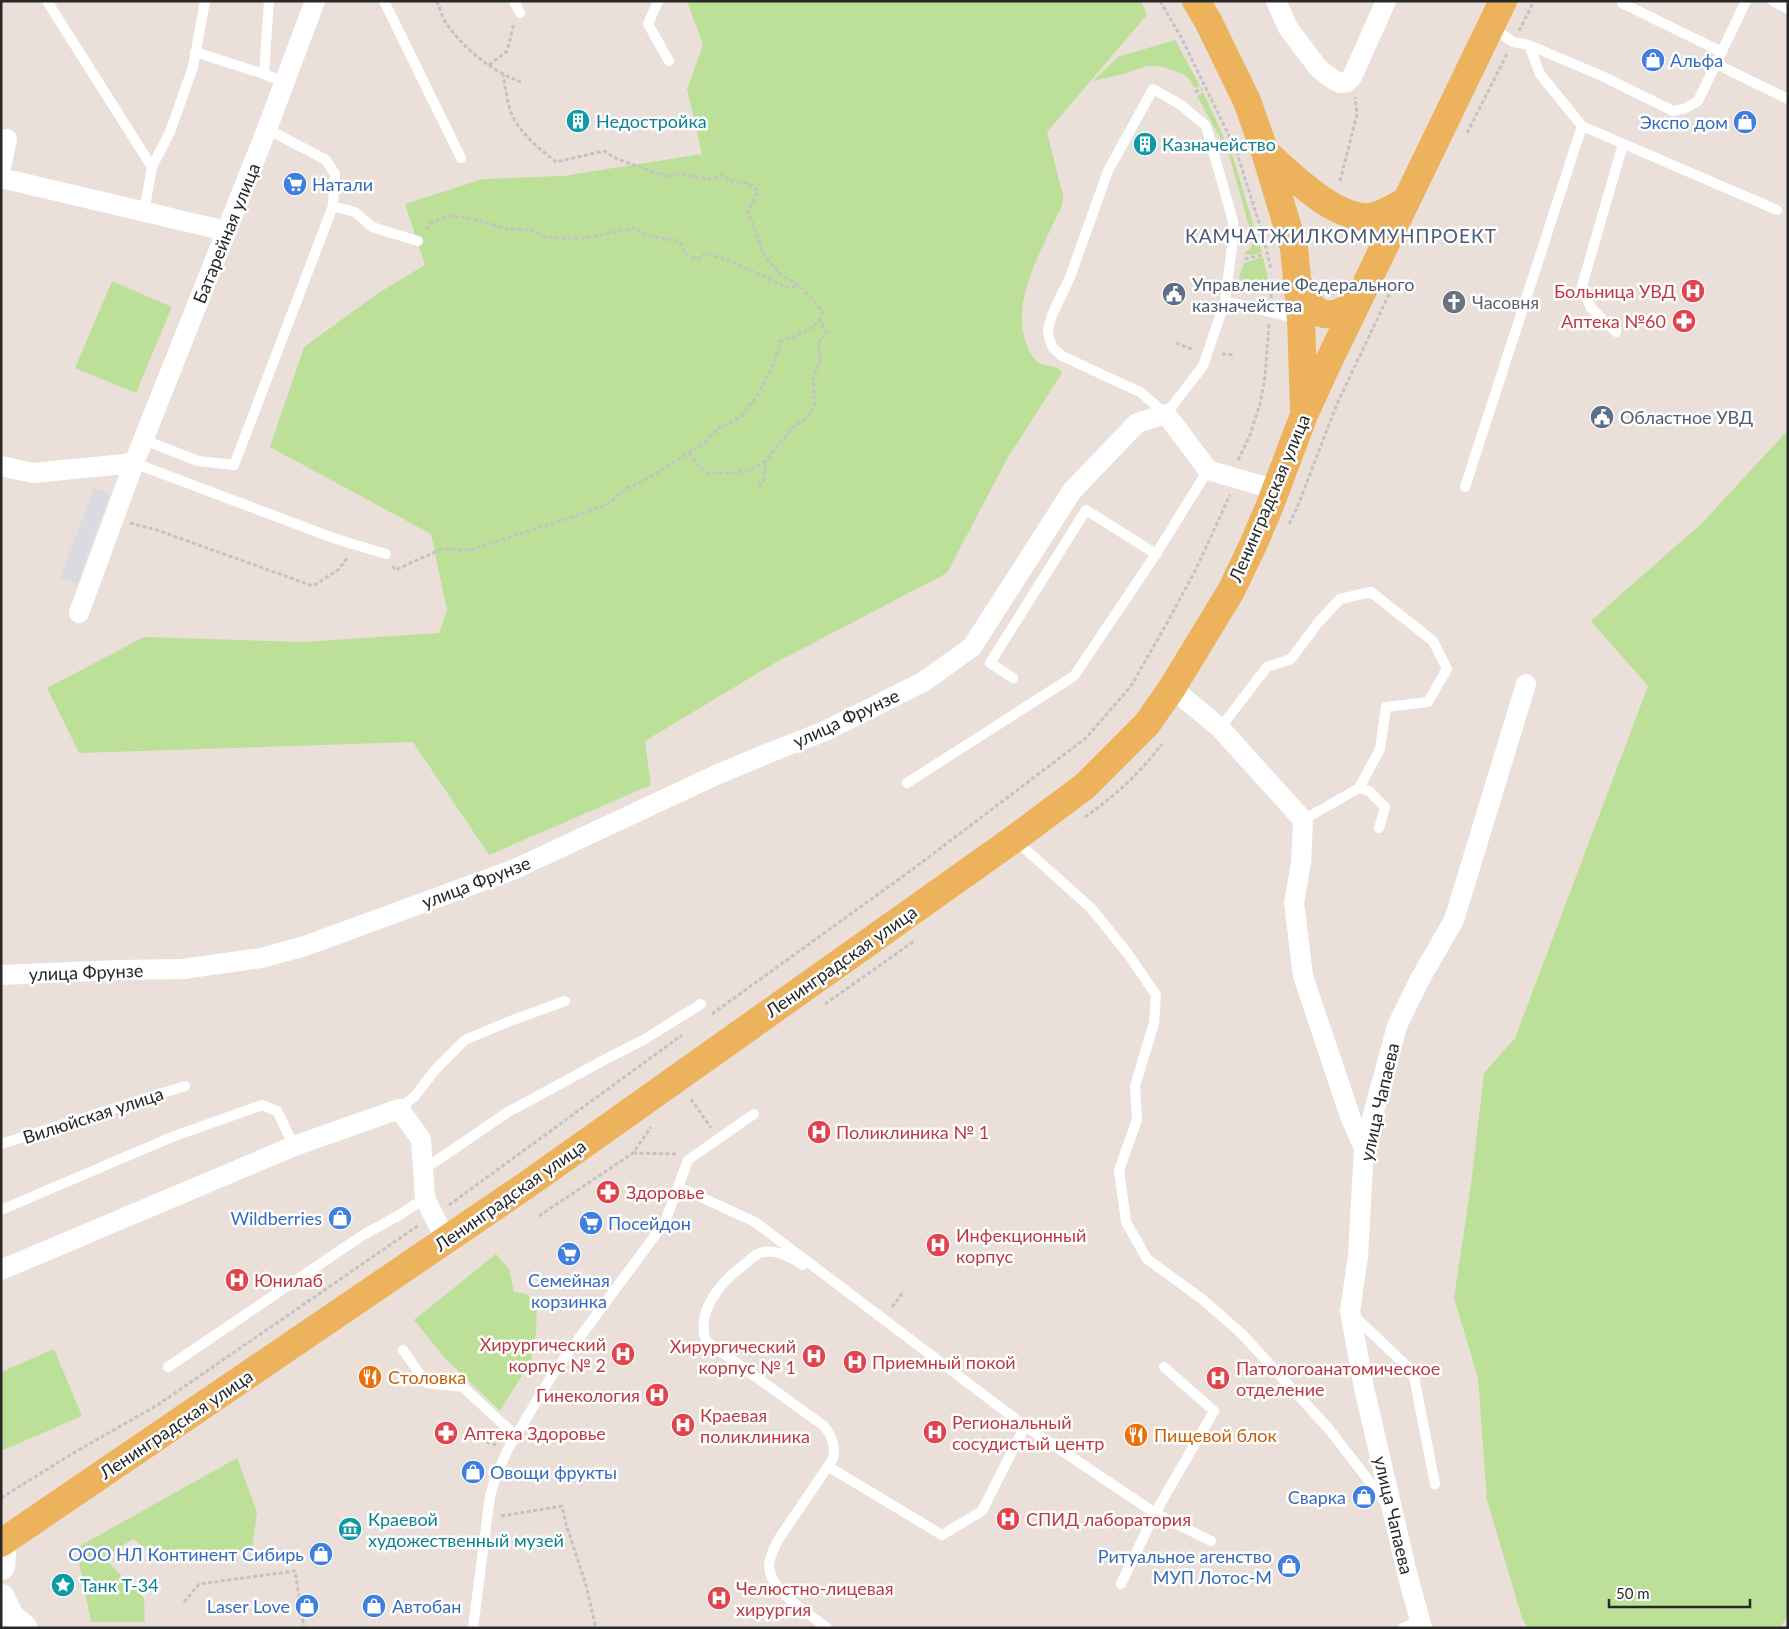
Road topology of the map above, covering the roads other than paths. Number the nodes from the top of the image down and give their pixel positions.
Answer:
1 (47, 1) edge
2 (205, 1) edge
3 (269, 1) edge
4 (315, 1) edge
5 (384, 1) edge
6 (514, 1) edge
7 (658, 1) edge
8 (1196, 1) edge
9 (1276, 1) edge
10 (1386, 1) edge
11 (1503, 1) edge
12 (1746, 1) edge
13 (1773, 1) edge
14 (1622, 3) dead end
15 (1788, 9) edge
16 (520, 13) road end
17 (1490, 26) junction
18 (1529, 45) junction
19 (195, 52) junction
20 (1722, 52) junction
21 (669, 61) dead end
22 (1716, 64) junction
23 (264, 74) junction
24 (284, 82) junction
25 (1788, 99) edge
26 (1582, 126) junction
27 (267, 129) junction
28 (7, 139) dead end
29 (1623, 144) junction
30 (1265, 152) junction
31 (461, 158) dead end
32 (152, 167) junction
33 (1, 168) edge
34 (1, 178) edge
35 (1404, 202) junction
36 (333, 206) junction
37 (1777, 210) dead end
38 (144, 212) junction
39 (226, 230) junction
40 (418, 241) road end
41 (1298, 282) junction
42 (1225, 301) junction
43 (1356, 303) junction
44 (1301, 320) junction
45 (1616, 332) dead end
46 (1166, 414) junction
47 (1304, 415) junction
48 (144, 440) junction
49 (134, 463) junction
50 (1, 466) edge
51 (1208, 470) junction
52 (1465, 488) dead end
53 (1276, 490) junction
54 (386, 554) road end
55 (1156, 554) junction
56 (78, 613) dead end
57 (1013, 678) dead end
58 (1526, 684) dead end
59 (1172, 688) junction
60 (1220, 728) junction
61 (908, 783) dead end
62 (1359, 788) junction
63 (1303, 820) junction
64 (1379, 828) dead end
65 (1014, 839) junction
66 (1, 975) edge
67 (565, 1001) dead end
68 (700, 1004) dead end
69 (185, 1086) dead end
70 (399, 1109) junction
71 (754, 1114) dead end
72 (1, 1144) edge
73 (294, 1146) junction
74 (1364, 1148) junction
75 (422, 1170) junction
76 (679, 1187) junction
77 (424, 1198) junction
78 (1, 1210) edge
79 (446, 1241) junction
80 (1, 1270) edge
81 (841, 1287) junction
82 (1350, 1311) junction
83 (403, 1350) dead end
84 (1164, 1366) dead end
85 (168, 1367) dead end
86 (1025, 1426) junction
87 (516, 1436) junction
88 (829, 1467) junction
89 (1434, 1484) dead end
90 (1154, 1513) junction
91 (1394, 1513) junction
92 (1211, 1541) dead end
93 (2, 1548) edge
94 (1121, 1584) dead end
95 (1, 1598) edge
96 (1415, 1625) edge
97 (23, 1628) edge
98 (473, 1628) edge
99 (828, 1628) edge

1 - 32 lane
2 - 19 lane
3 - 23 lane
4 - 24 street, Батарейная улица
5 - 31 lane
6 - 16 lane
7 - 21 lane
8 - 30 main road
9 - 10 street
11 - 17 main road, Ленинградская улица
12 - 20 lane
13 - 15 lane
14 - 20 lane
17 - 18 lane
17 - 35 main road, Ленинградская улица
18 - 22 lane
18 - 26 lane
19 - 23 lane
19 - 32 lane
20 - 22 lane
22 - 25 lane
23 - 24 lane
24 - 27 street, Батарейная улица
26 - 29 lane
26 - 52 lane
27 - 36 lane
27 - 39 street, Батарейная улица
28 - 33 street
29 - 37 lane
29 - 45 lane
30 - 35 main road
30 - 41 main road
32 - 38 lane
34 - 38 street
35 - 43 main road, Ленинградская улица
36 - 40 lane
36 - 48 lane
38 - 39 street
39 - 48 street, Батарейная улица
41 - 43 main road
41 - 44 main road
42 - 44 lane
42 - 46 lane
42 - 46 lane
43 - 47 main road, Ленинградская улица
44 - 47 main road
46 - 51 street
46 - 66 street, улица Фрунзе
47 - 53 main road, Ленинградская улица
48 - 49 street, Батарейная улица
49 - 50 street
49 - 54 lane
49 - 56 street, Батарейная улица
51 - 53 street
51 - 55 lane
53 - 59 main road, Ленинградская улица
55 - 57 lane
55 - 61 lane
58 - 74 street, улица Чапаева
59 - 60 street
59 - 65 main road, Ленинградская улица
60 - 62 lane
60 - 63 street
62 - 63 lane
62 - 64 lane
63 - 74 street
65 - 79 main road, Ленинградская улица
65 - 91 lane
67 - 70 lane
68 - 75 lane
69 - 72 lane, Вилюйская улица
70 - 73 street
70 - 75 street
71 - 76 lane
73 - 78 lane
73 - 80 street
74 - 82 street, улица Чапаева
75 - 77 street
76 - 81 lane
76 - 87 lane
77 - 79 street
77 - 85 lane
79 - 93 main road, Ленинградская улица
81 - 86 lane
81 - 88 lane
82 - 89 lane
82 - 91 street, улица Чапаева
83 - 87 lane
84 - 90 lane
86 - 88 lane
86 - 90 lane
87 - 98 lane
88 - 99 lane
90 - 92 lane
90 - 94 lane
91 - 96 street, улица Чапаева
95 - 97 main road

